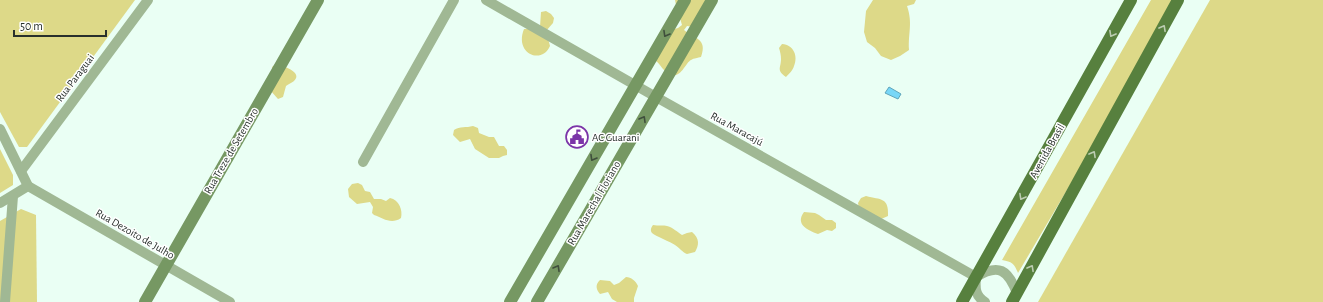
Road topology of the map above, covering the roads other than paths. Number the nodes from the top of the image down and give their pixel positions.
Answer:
1 (148, 0) edge
2 (318, 0) edge
3 (454, 0) edge
4 (486, 0) edge
5 (685, 0) edge
6 (712, 0) edge
7 (1131, 0) edge
8 (1178, 0) edge
9 (636, 85) junction
10 (656, 97) junction
11 (0, 129) edge
12 (363, 162) dead end
13 (21, 171) junction
14 (28, 186) junction
15 (13, 196) junction
16 (0, 203) edge
17 (166, 265) junction
18 (976, 278) junction
19 (1014, 298) edge
20 (5, 302) edge
21 (145, 302) edge
22 (230, 302) edge
23 (510, 302) edge
24 (537, 302) edge
25 (962, 302) edge
26 (985, 302) edge

1 - 13 street, Rua Paraguai
2 - 17 main road, Rua Treze de Setembro
3 - 12 street
4 - 9 street, Rua Maracajú
5 -> 9 main road, Rua Marechal Floriano
6 - 10 main road, Rua Marechal Floriano
7 -> 18 main road, Avenida Brasil
19 -> 8 main road
9 - 10 street, Rua Maracajú
9 -> 23 main road, Rua Marechal Floriano
10 - 18 street, Rua Maracajú
24 -> 10 main road, Rua Marechal Floriano
11 - 13 street
13 - 14 street
14 - 15 street
14 - 17 street, Rua Dezoito de Julho
15 - 16 street
15 - 20 street
17 - 21 main road, Rua Treze de Setembro
17 - 22 street, Rua Dezoito de Julho
18 - 19 street
18 - 25 main road, Avenida Brasil
18 - 26 street

